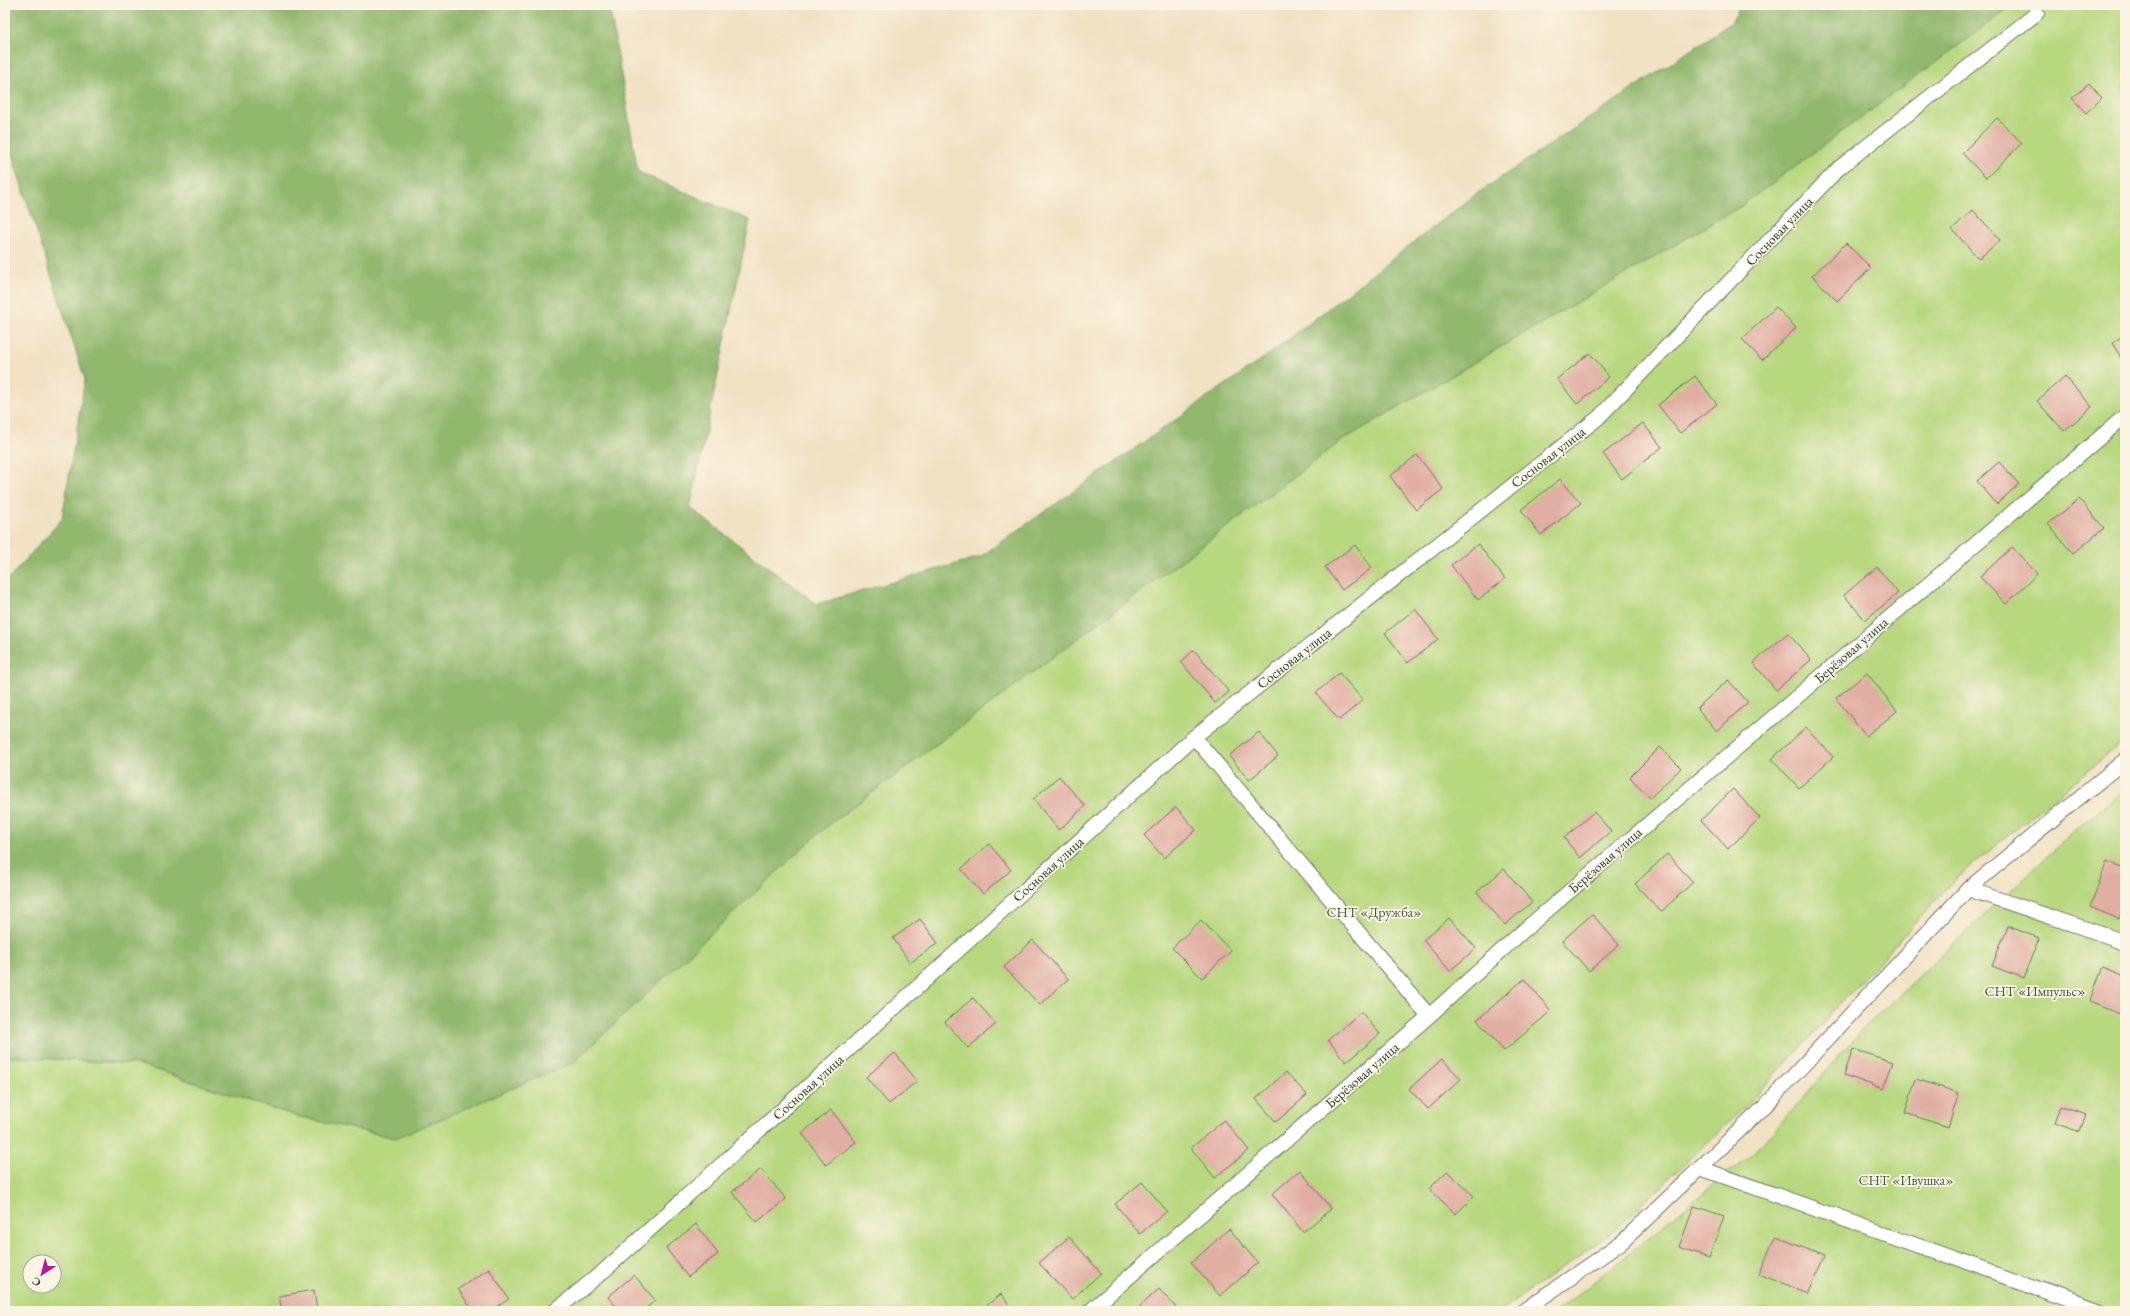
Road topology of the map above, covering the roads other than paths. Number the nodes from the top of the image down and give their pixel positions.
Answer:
1 (2036, 13) dead end
2 (2125, 416) edge
3 (1194, 738) junction
4 (2125, 760) edge
5 (1968, 889) junction
6 (2125, 942) edge
7 (1429, 1016) junction
8 (1700, 1168) junction
9 (555, 1311) edge
10 (1090, 1311) edge
11 (1523, 1311) edge
12 (2101, 1311) edge

1 - 3 lane, Сосновая улица
2 - 7 lane, Берёзовая улица
3 - 7 lane
3 - 9 lane, Сосновая улица
4 - 5 lane
5 - 6 lane
5 - 8 lane
7 - 10 lane, Берёзовая улица
8 - 11 lane
8 - 12 lane

